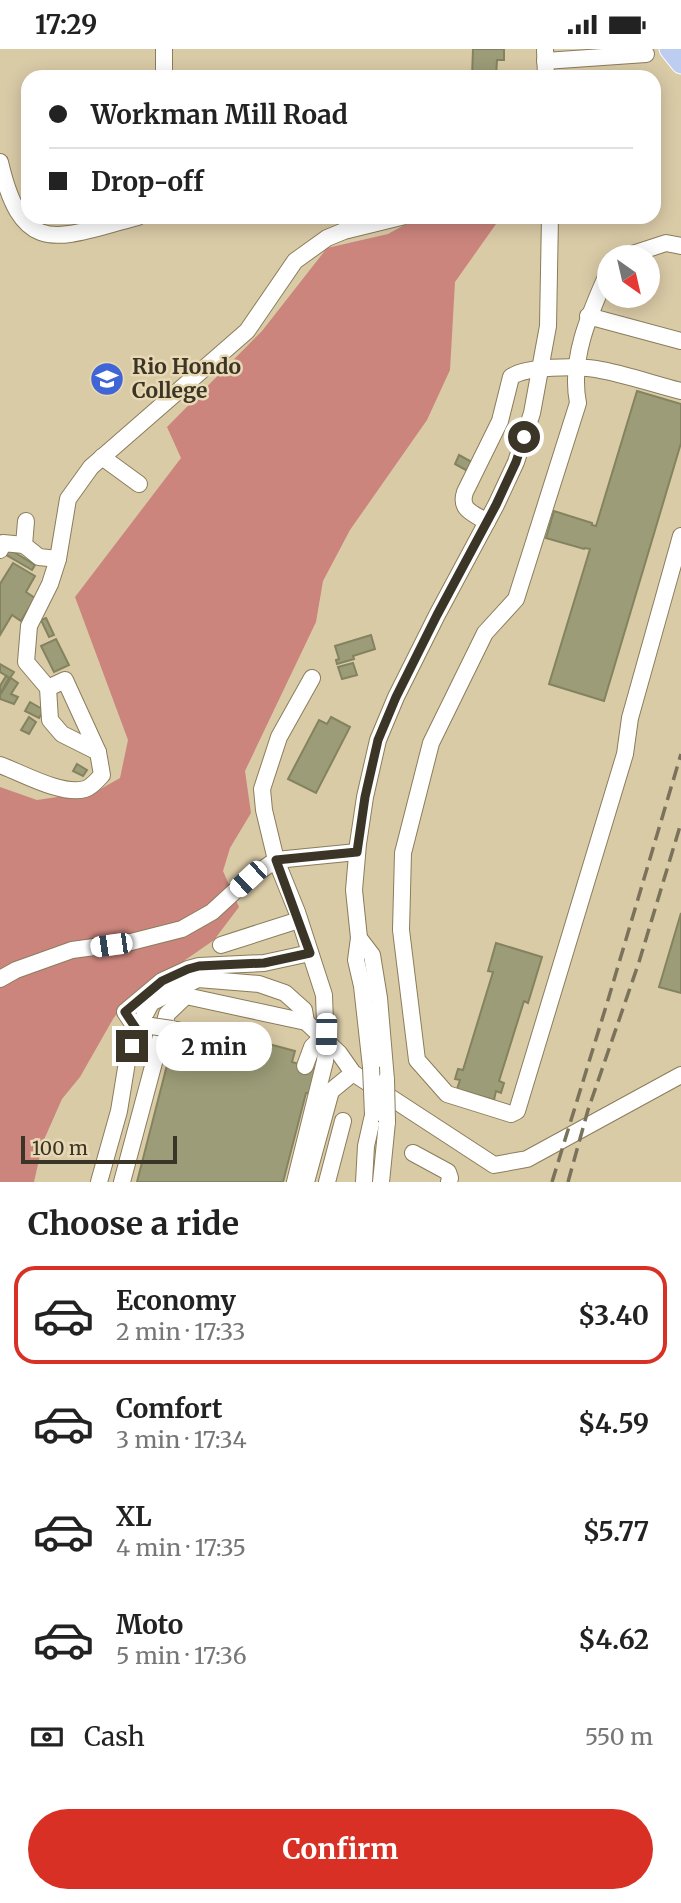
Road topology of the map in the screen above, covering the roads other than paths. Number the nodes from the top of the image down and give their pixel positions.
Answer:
1 (164, 49) edge
2 (669, 49) edge
3 (646, 54) dead end
4 (546, 62) edge
5 (681, 64) edge
6 (164, 70) edge
7 (0, 162) edge
8 (21, 215) edge
9 (27, 224) edge
10 (109, 224) edge
11 (372, 224) edge
12 (550, 224) edge
13 (660, 245) edge
14 (681, 246) edge
15 (597, 296) edge
16 (588, 316) junction
17 (681, 341) edge
18 (577, 368) junction
19 (541, 369) junction
20 (681, 391) edge
21 (102, 457) junction
22 (139, 484) dead end
23 (26, 521) dead end
24 (486, 522) junction
25 (681, 536) edge
26 (23, 545) junction
27 (0, 550) edge
28 (58, 559) junction
29 (312, 678) dead end
30 (48, 688) junction
31 (98, 752) junction
32 (0, 765) edge
33 (357, 852) junction
34 (276, 860) junction
35 (299, 920) junction
36 (359, 938) junction
37 (221, 945) dead end
38 (310, 953) junction
39 (0, 979) edge
40 (306, 1022) junction
41 (142, 1028) junction
42 (195, 1034) dead end
43 (323, 1037) junction
44 (305, 1066) dead end
45 (353, 1073) junction
46 (681, 1075) edge
47 (380, 1118) junction
48 (343, 1121) dead end
49 (413, 1153) dead end
50 (382, 1180) edge
51 (99, 1182) edge
52 (122, 1182) edge
53 (295, 1182) edge
54 (306, 1182) edge
55 (327, 1182) edge
56 (364, 1182) edge
57 (399, 1182) edge
58 (449, 1182) edge

1 - 6 street
2 - 5 main road
3 - 4 street
7 - 8 street
9 - 10 street
11 - 21 street
12 - 19 street
13 - 14 street
15 - 16 street
16 - 17 street
16 - 18 street
18 - 19 street
18 - 20 street
18 - 25 street
19 - 24 street
19 - 24 street
21 - 22 street
21 - 28 street
23 - 26 street
24 - 33 street
26 - 27 street
26 - 28 street
28 - 30 street
29 - 34 street
30 - 31 street
30 - 31 street
31 - 32 street
33 - 34 street
33 - 36 street
34 - 35 street
34 - 39 street
35 - 37 street
35 - 38 street
36 - 47 street, bridge
36 - 47 street, bridge
38 - 41 street
38 - 43 street
40 - 41 street
40 - 45 street
40 - 52 street
41 - 42 street, bridge
41 - 51 street
43 - 44 street
43 - 53 street
45 - 46 street
45 - 54 street
47 - 50 street
47 - 56 street
48 - 55 street
49 - 58 street
50 - 57 street

